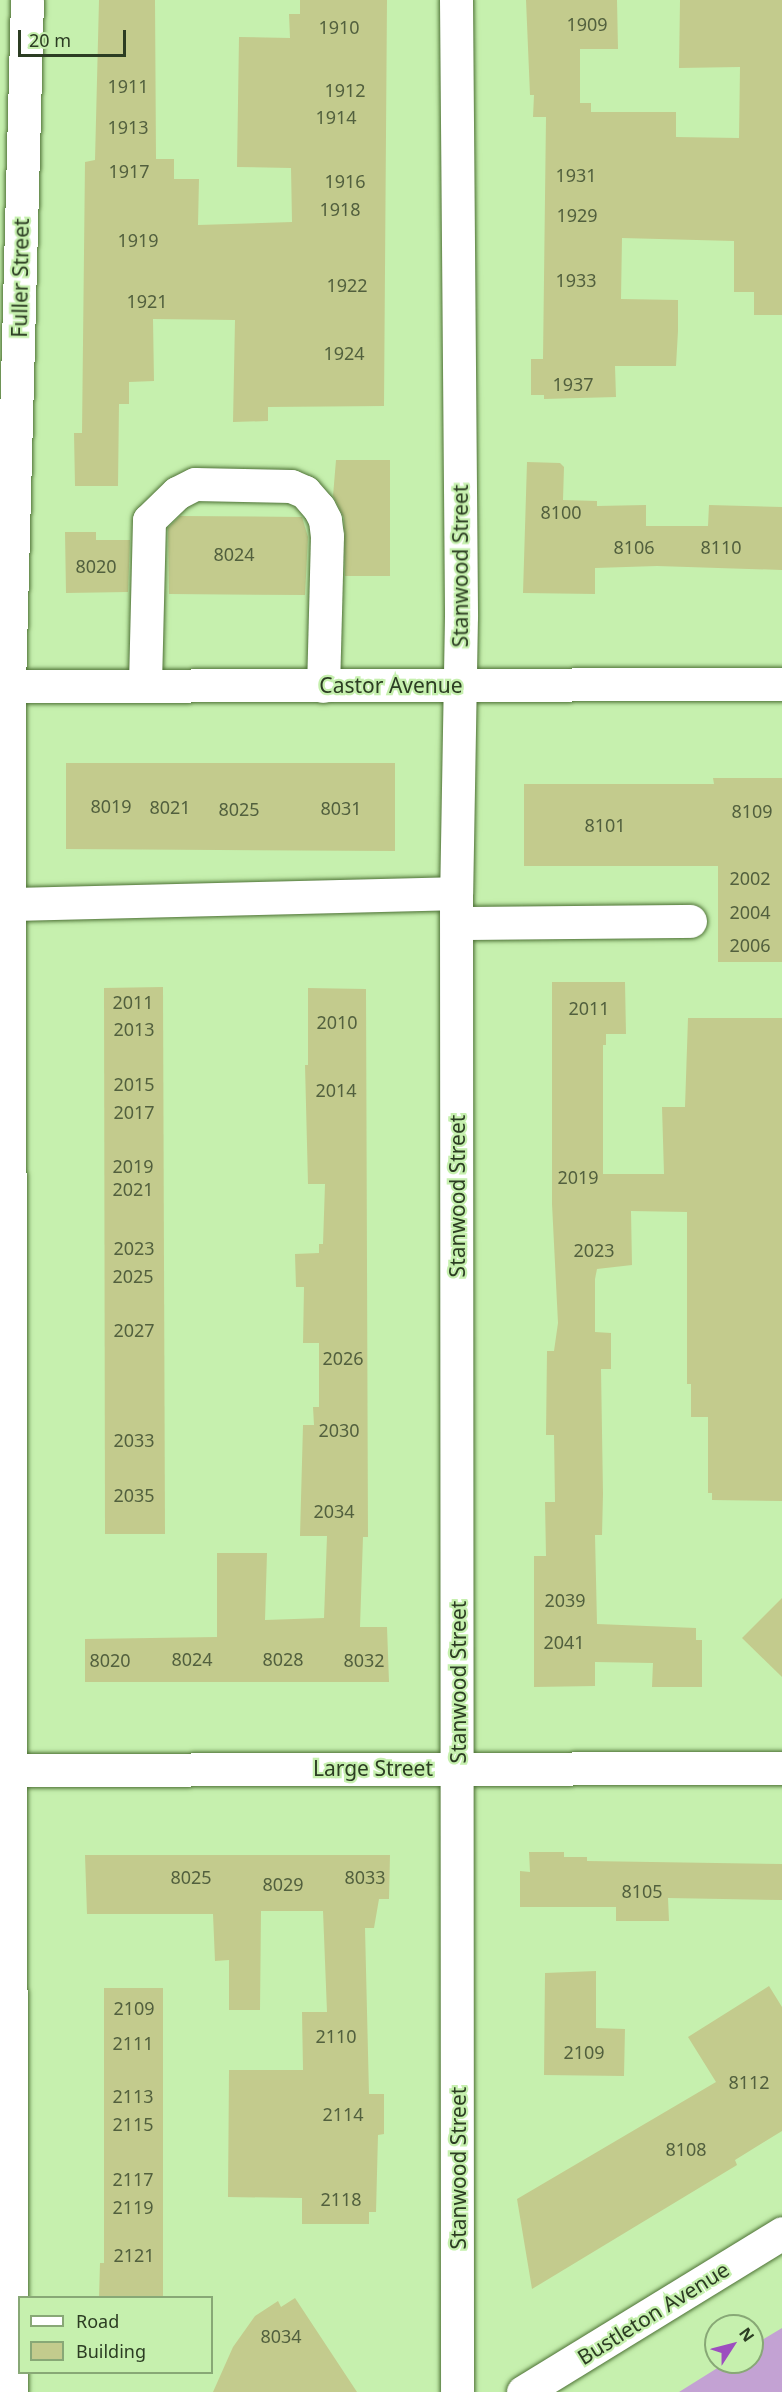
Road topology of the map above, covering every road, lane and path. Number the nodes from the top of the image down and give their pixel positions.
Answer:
1 (27, 0) edge
2 (456, 0) edge
3 (145, 684) junction
4 (782, 684) edge
5 (460, 685) junction
6 (5, 686) edge
7 (323, 686) junction
8 (9, 904) junction
9 (457, 908) junction
10 (690, 921) dead end
11 (4, 1135) edge
12 (4, 1222) edge
13 (458, 1768) junction
14 (782, 1768) edge
15 (6, 1770) edge
16 (782, 2233) edge
17 (11, 2392) edge
18 (458, 2392) edge
19 (523, 2392) edge

1 - 6 street, Fuller Street
2 - 5 street, Stanwood Street
3 - 6 street, Castor Avenue
3 - 7 street, Castor Avenue
3 - 7 street
4 - 5 street, Castor Avenue
5 - 7 street, Castor Avenue
5 - 9 street, Stanwood Street
6 - 8 street, Fuller Street
8 - 9 street
8 - 11 street, Fuller Street
9 - 10 street
9 - 13 street, Stanwood Street
11 - 12 street, Fuller Street
12 - 15 street, Fuller Street
13 - 14 street, Large Street
13 - 15 street, Large Street
13 - 18 street, Stanwood Street
15 - 17 street, Fuller Street
16 - 19 street, Bustleton Avenue

